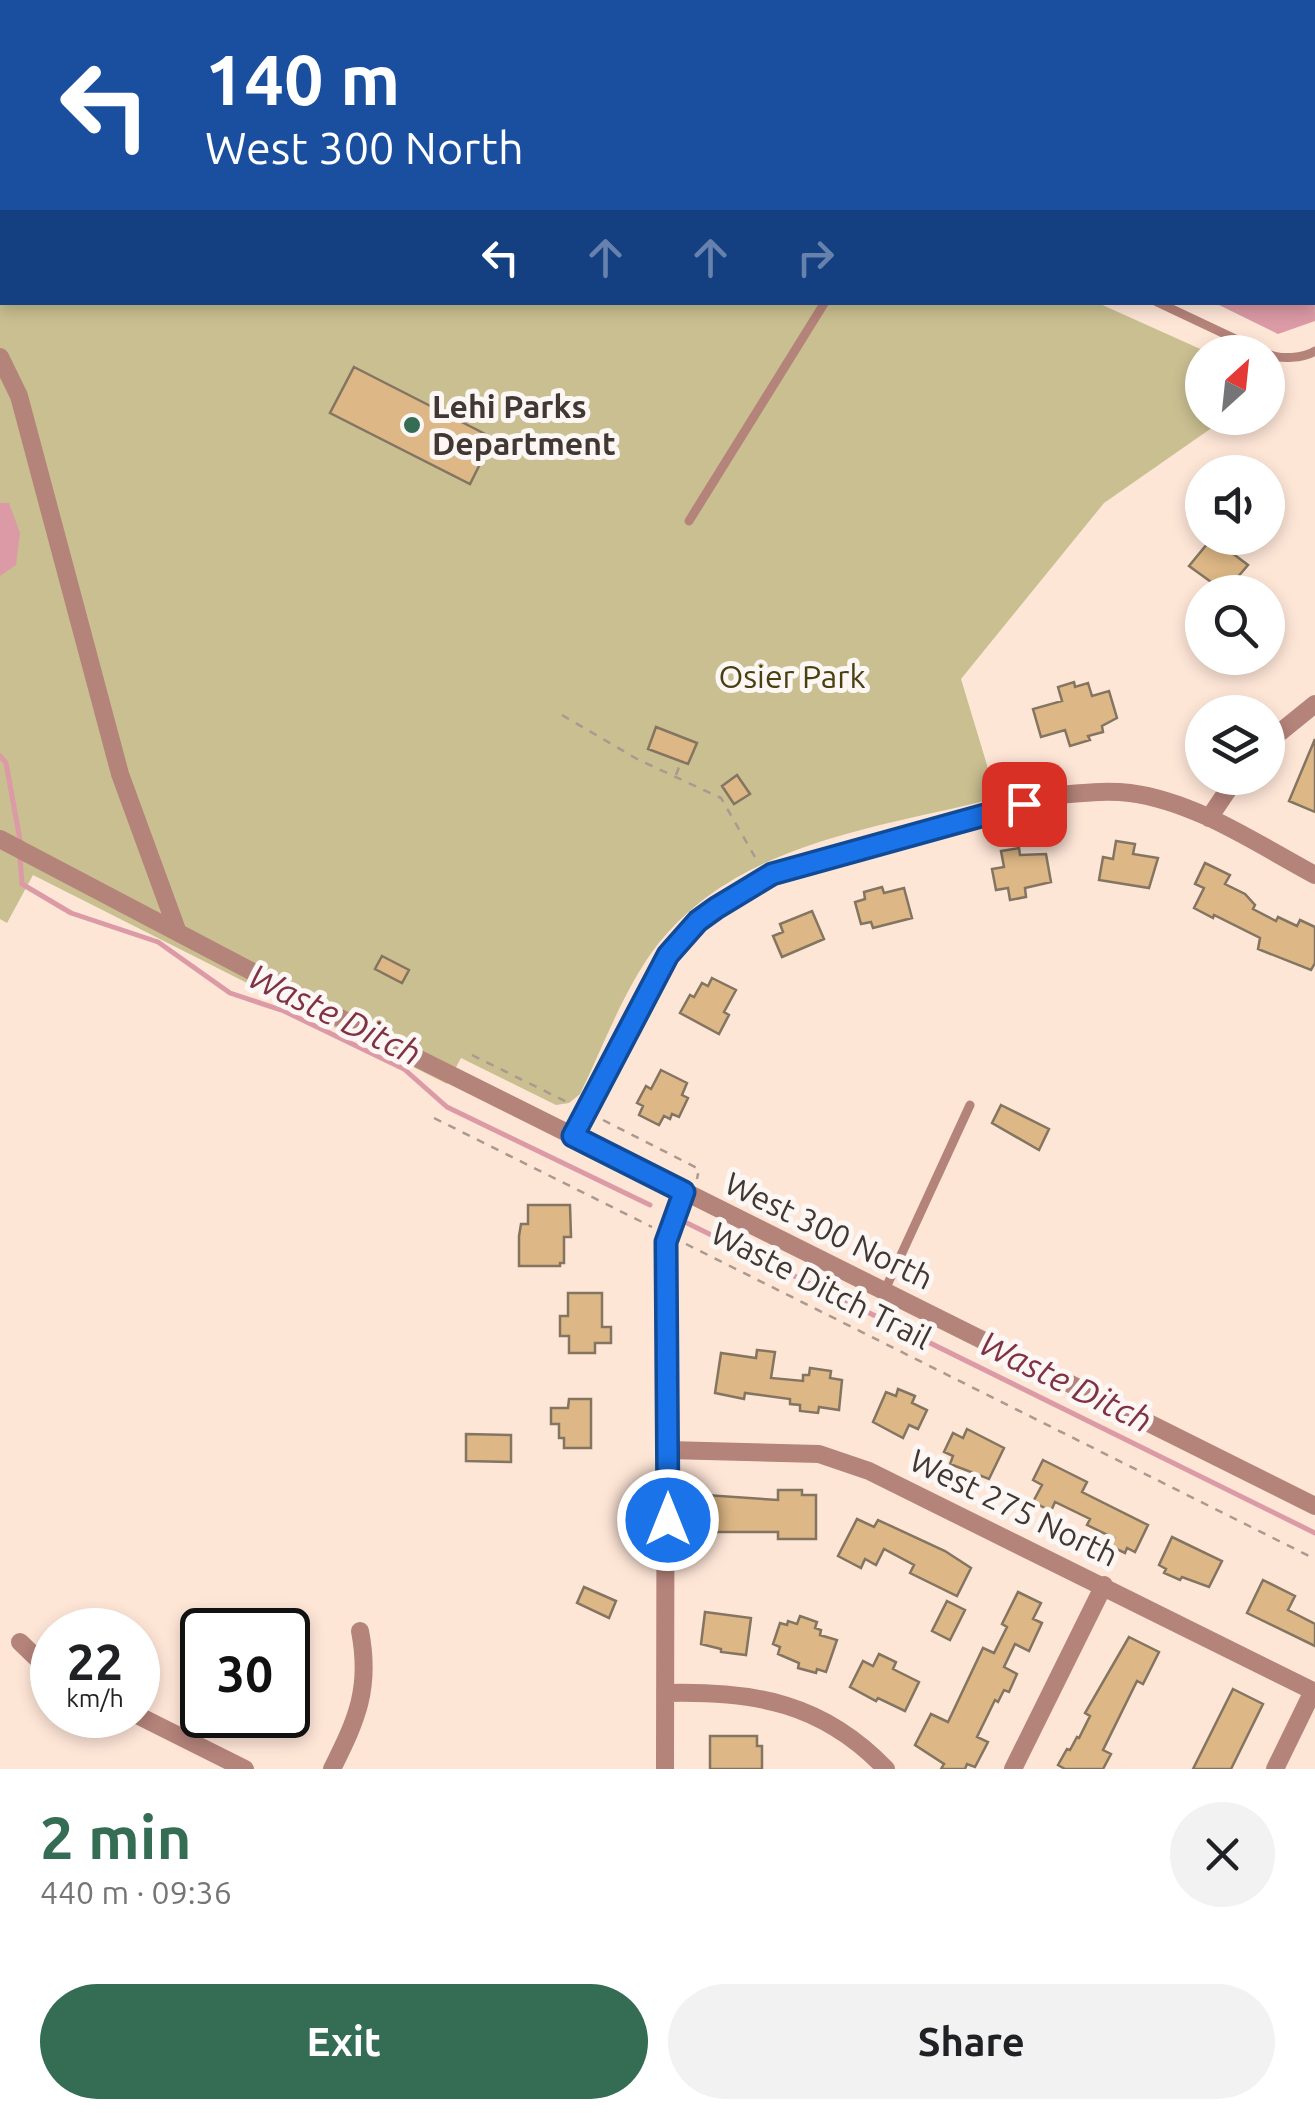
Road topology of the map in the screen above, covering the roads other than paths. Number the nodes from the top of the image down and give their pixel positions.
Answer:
1 (823, 305) edge
2 (1163, 305) edge
3 (1226, 335) edge
4 (1315, 351) edge
5 (0, 357) edge
6 (1285, 357) edge
7 (689, 521) dead end
8 (1315, 704) edge
9 (1285, 728) edge
10 (1224, 795) edge
11 (1208, 818) junction
12 (0, 840) edge
13 (1315, 875) edge
14 (177, 930) junction
15 (970, 1105) dead end
16 (573, 1136) junction
17 (684, 1192) junction
18 (884, 1292) junction
19 (668, 1450) junction
20 (1315, 1506) edge
21 (1104, 1585) junction
22 (360, 1631) dead end
23 (20, 1642) dead end
24 (30, 1652) edge
25 (1314, 1692) edge
26 (668, 1693) junction
27 (160, 1726) edge
28 (245, 1769) edge
29 (332, 1769) edge
30 (666, 1769) edge
31 (886, 1769) edge
32 (1013, 1769) edge
33 (1274, 1769) edge

1 - 7 lane
2 - 3 lane
4 - 6 lane
5 - 14 street
8 - 9 street
10 - 11 street
11 - 13 street
11 - 16 street
12 - 14 street, West 300 North
14 - 16 street, West 300 North
15 - 18 lane
16 - 17 street, West 300 North
17 - 18 street, West 300 North
17 - 19 street
18 - 20 street, West 300 North
19 - 21 street, West 275 North
19 - 26 street
21 - 25 street, West 275 North
21 - 32 street
22 - 29 street
23 - 24 street
25 - 33 street
26 - 30 street
26 - 31 street
27 - 28 street

